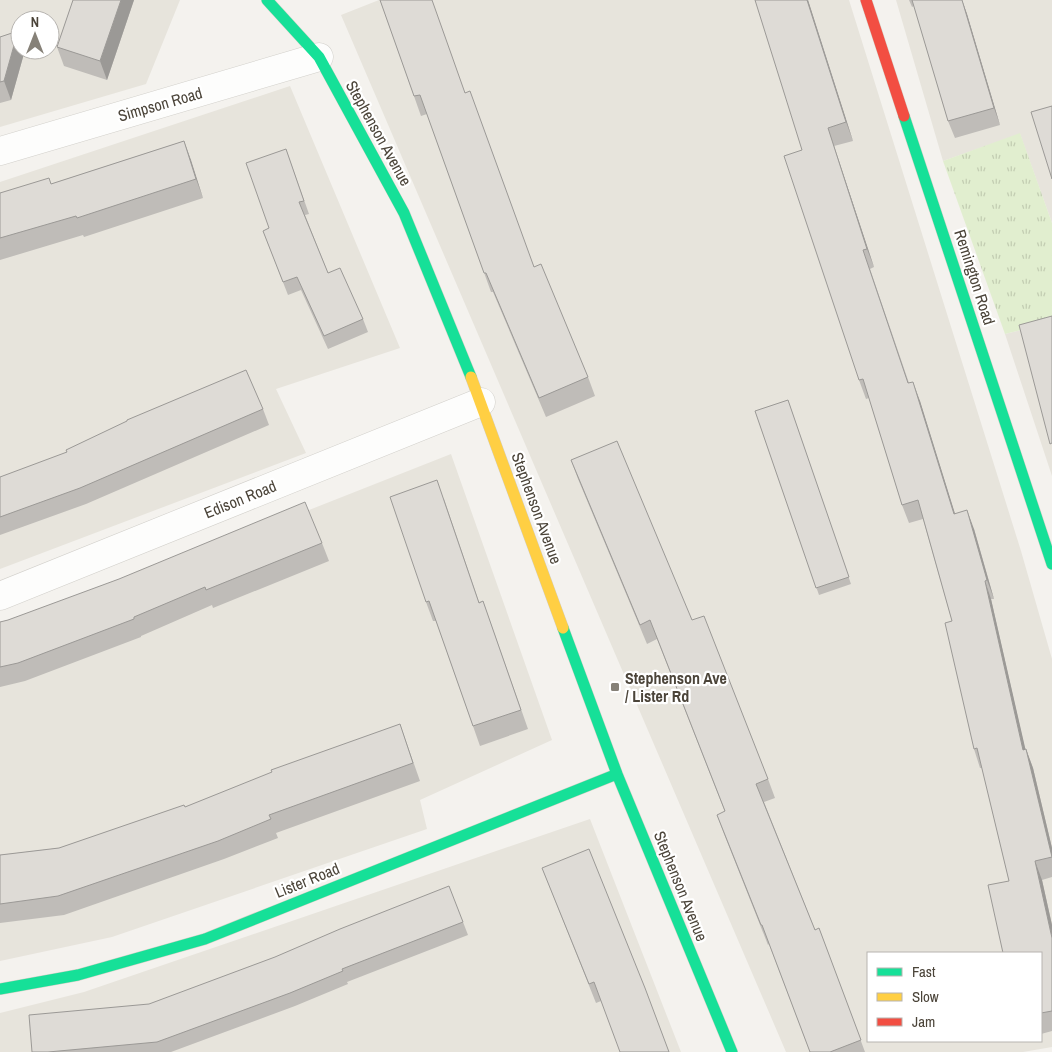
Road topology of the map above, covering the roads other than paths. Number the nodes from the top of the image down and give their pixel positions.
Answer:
1 (267, 0) edge
2 (866, 0) edge
3 (320, 57) junction
4 (0, 151) edge
5 (480, 402) junction
6 (1051, 561) edge
7 (0, 596) edge
8 (617, 774) junction
9 (0, 989) edge
10 (732, 1052) edge

1 - 3 street, Stephenson Avenue
2 - 6 street, Remington Road
3 - 4 street, Simpson Road
3 - 5 street, Stephenson Avenue
5 - 7 street, Edison Road
5 - 8 street, Stephenson Avenue
8 - 9 street, Lister Road
8 - 10 street, Stephenson Avenue

